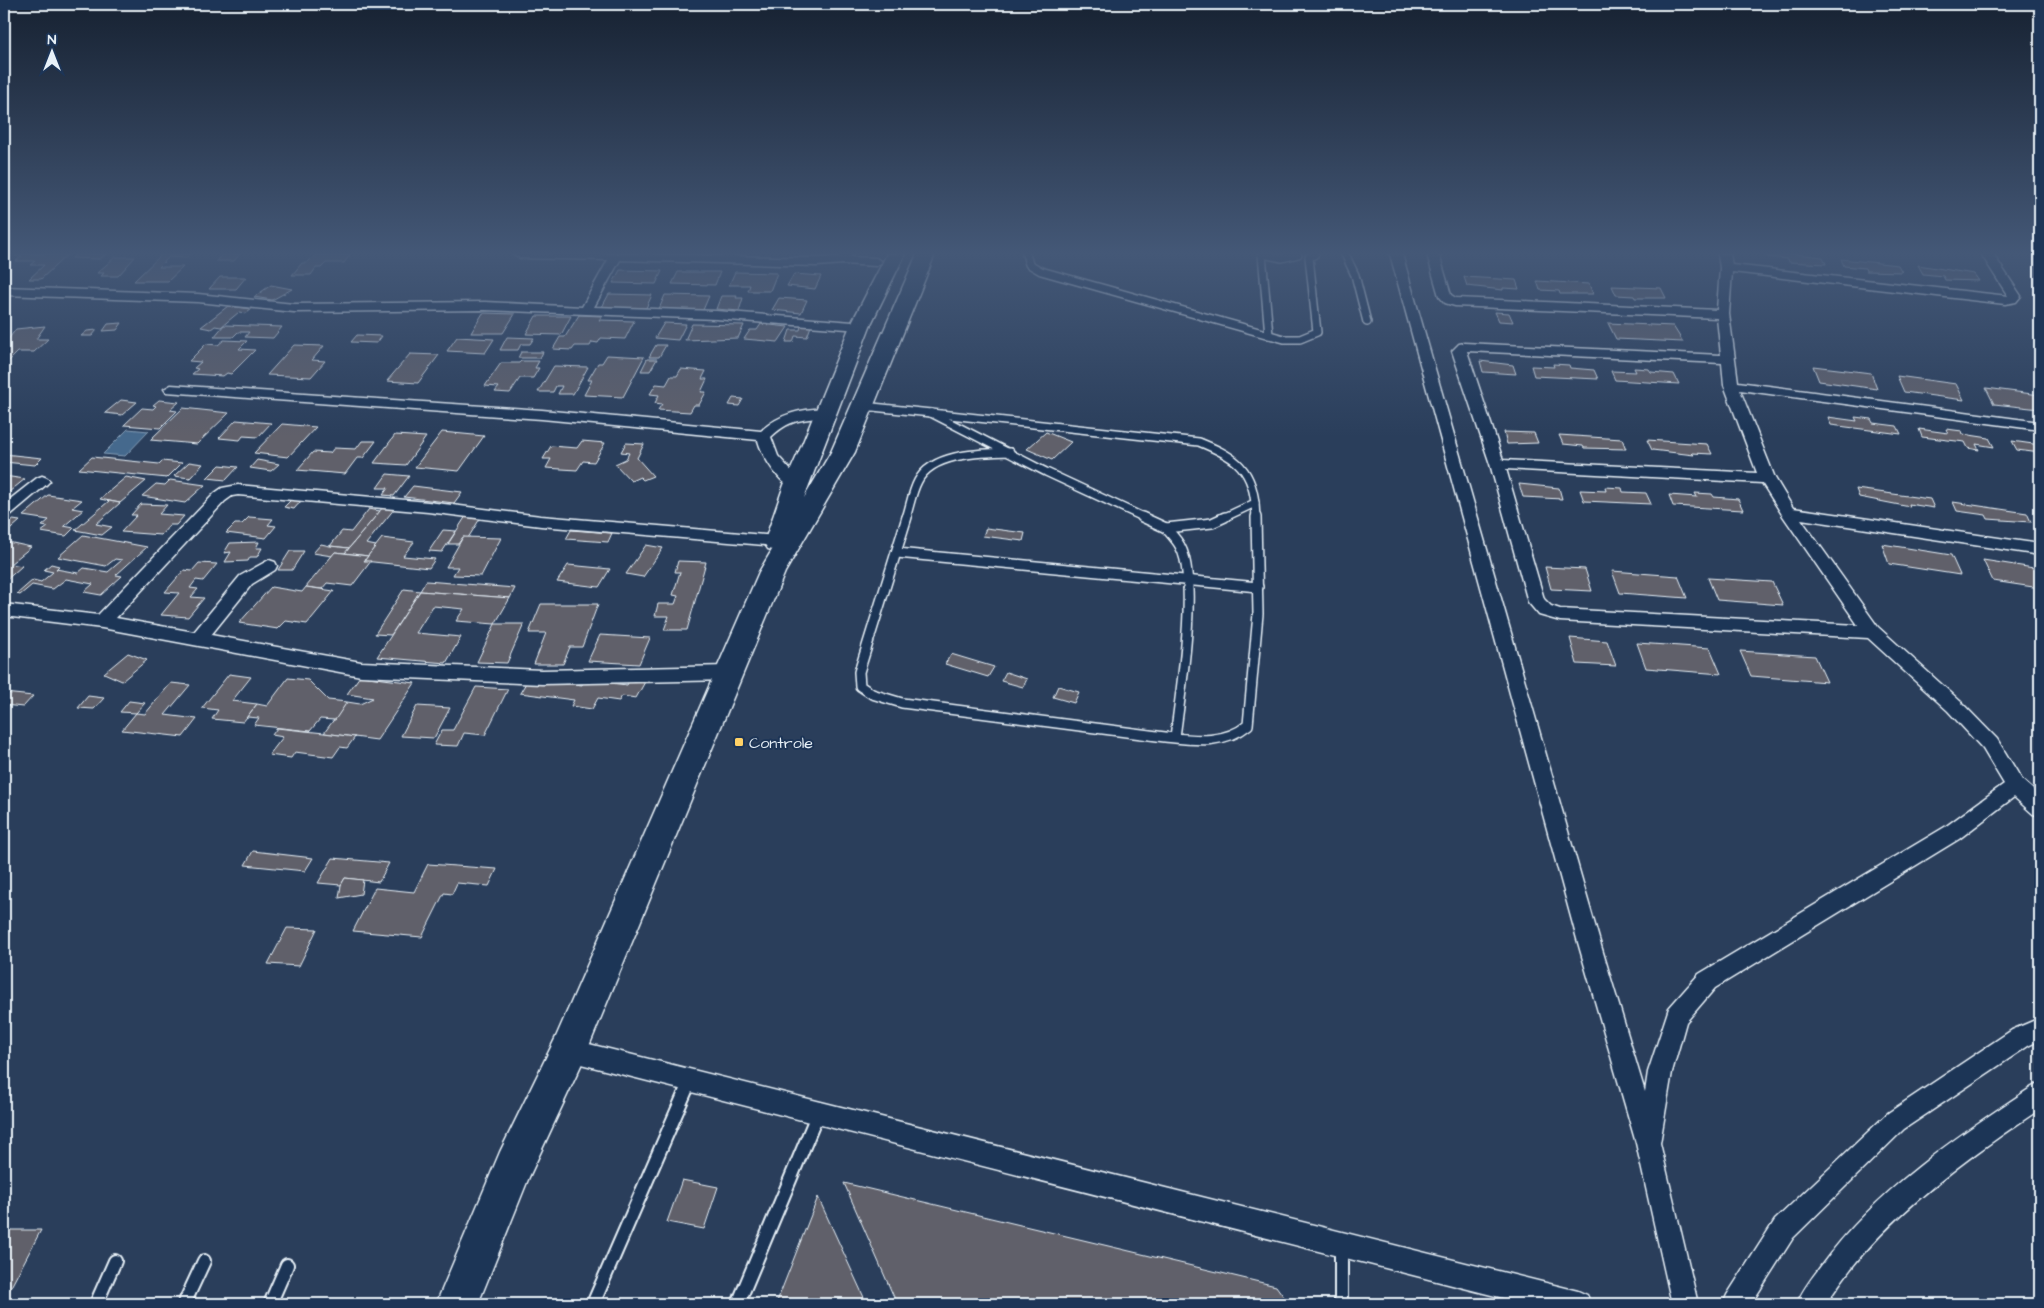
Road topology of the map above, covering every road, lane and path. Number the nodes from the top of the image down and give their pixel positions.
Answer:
1 (717, 315) edge
2 (862, 315) edge
3 (866, 315) edge
4 (900, 315) edge
5 (1197, 315) edge
6 (1267, 315) edge
7 (1316, 315) edge
8 (1365, 315) edge
9 (1413, 315) edge
10 (1723, 315) edge
11 (1367, 322) dead end
12 (862, 323) junction
13 (1268, 335) junction
14 (1728, 359) junction
15 (1731, 385) junction
16 (171, 389) dead end
17 (862, 406) junction
18 (827, 412) junction
19 (931, 413) junction
20 (2040, 426) edge
21 (764, 436) junction
22 (1010, 452) junction
23 (1497, 464) junction
24 (1767, 478) junction
25 (42, 481) dead end
26 (796, 485) junction
27 (1255, 503) junction
28 (4, 512) edge
29 (1788, 512) junction
30 (1166, 528) junction
31 (778, 541) junction
32 (2040, 549) edge
33 (897, 552) junction
34 (269, 566) dead end
35 (772, 572) junction
36 (1189, 580) junction
37 (1258, 587) junction
38 (4, 610) edge
39 (102, 622) junction
40 (1872, 632) junction
41 (198, 639) junction
42 (729, 673) junction
43 (1175, 738) junction
44 (2015, 786) junction
45 (2040, 808) edge
46 (2040, 1030) edge
47 (569, 1050) junction
48 (690, 1080) junction
49 (2040, 1094) edge
50 (818, 1113) junction
51 (1648, 1143) junction
52 (1341, 1244) junction
53 (115, 1261) dead end
54 (204, 1261) dead end
55 (287, 1265) dead end
56 (96, 1304) edge
57 (184, 1304) edge
58 (270, 1304) edge
59 (457, 1304) edge
60 (593, 1304) edge
61 (738, 1304) edge
62 (1341, 1304) edge
63 (1578, 1304) edge
64 (1685, 1304) edge
65 (1736, 1304) edge
66 (1810, 1304) edge

1 - 12 street
2 - 12 highway
3 - 12 highway
4 - 17 highway
5 - 13 lane
6 - 13 lane
7 - 13 lane
8 - 11 lane
9 - 51 street
10 - 14 street
12 - 18 highway
14 - 15 street
14 - 23 street
15 - 20 street
15 - 24 street
16 - 21 street
17 - 19 lane
17 - 35 highway
18 - 21 street
18 - 26 highway
19 - 22 lane
19 - 27 lane
21 - 26 street
22 - 30 lane
22 - 33 lane
23 - 24 street
23 - 40 street
24 - 29 street
25 - 28 street
26 - 31 highway
27 - 30 lane
27 - 37 lane
29 - 32 street
29 - 40 street
30 - 36 lane
31 - 35 highway
31 - 39 street
33 - 36 lane
33 - 43 lane
34 - 41 street
35 - 42 highway
36 - 37 lane
36 - 43 lane
37 - 43 lane
38 - 39 street
39 - 41 street
40 - 44 street
41 - 42 street
42 - 47 highway
44 - 45 street
44 - 51 street
46 - 65 street
47 - 48 street
47 - 59 highway
48 - 50 street
48 - 60 lane
49 - 66 street
50 - 52 street
50 - 61 lane
51 - 64 street
52 - 62 lane
52 - 63 street
53 - 56 lane
54 - 57 lane
55 - 58 lane

